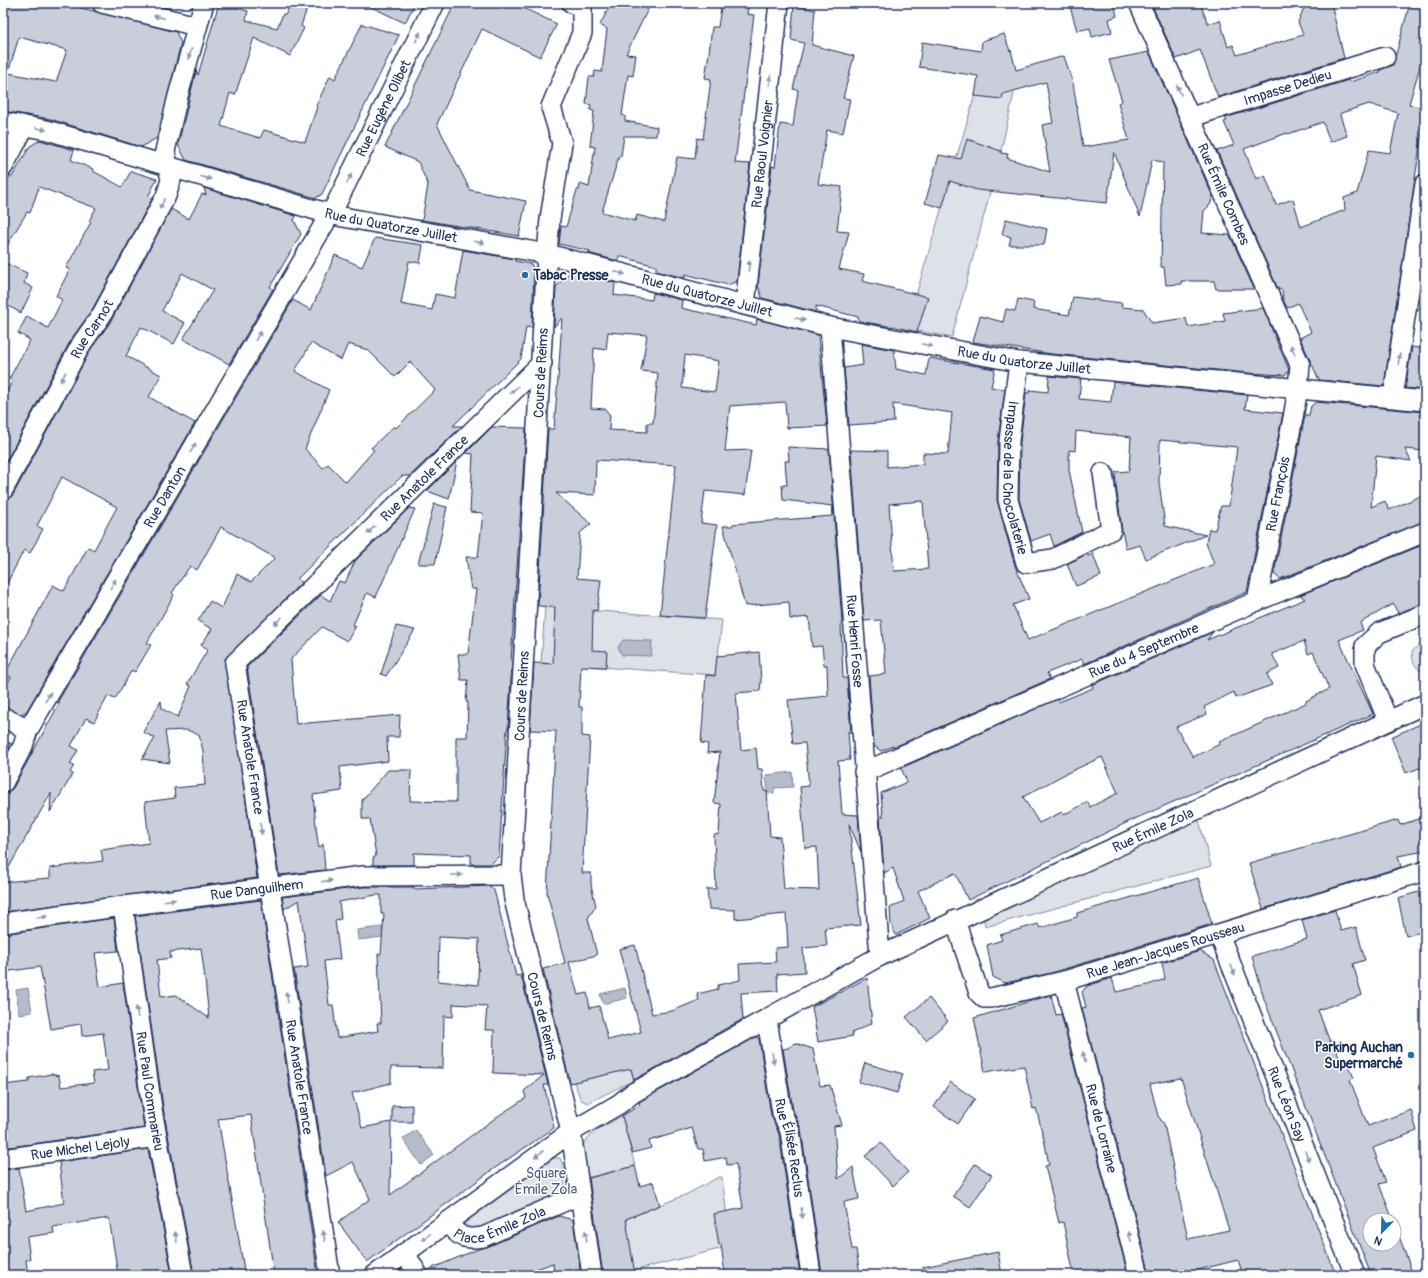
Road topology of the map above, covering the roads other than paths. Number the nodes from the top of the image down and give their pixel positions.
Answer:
1 (102, 3) edge
2 (204, 3) edge
3 (435, 3) edge
4 (572, 3) edge
5 (779, 3) edge
6 (1139, 3) edge
7 (197, 26) junction
8 (1384, 57) dead end
9 (1191, 117) junction
10 (3, 122) edge
11 (22, 125) junction
12 (3, 166) edge
13 (168, 167) junction
14 (1425, 184) edge
15 (331, 214) junction
16 (547, 254) junction
17 (745, 305) junction
18 (830, 326) junction
19 (1019, 362) junction
20 (542, 363) junction
21 (1298, 388) junction
22 (1393, 397) junction
23 (1425, 400) edge
24 (1103, 473) dead end
25 (3, 490) edge
26 (1425, 532) edge
27 (1258, 601) junction
28 (1425, 614) edge
29 (1425, 704) edge
30 (3, 717) edge
31 (1388, 721) junction
32 (28, 730) junction
33 (864, 772) junction
34 (3, 782) edge
35 (1425, 871) edge
36 (511, 875) junction
37 (270, 888) junction
38 (123, 906) junction
39 (955, 920) junction
40 (3, 923) edge
41 (1219, 934) junction
42 (880, 956) junction
43 (1064, 981) junction
44 (767, 1020) junction
45 (571, 1132) junction
46 (157, 1137) junction
47 (3, 1159) edge
48 (579, 1195) junction
49 (447, 1222) junction
50 (405, 1253) junction
51 (183, 1275) edge
52 (330, 1275) edge
53 (376, 1275) edge
54 (418, 1275) edge
55 (592, 1275) edge
56 (811, 1275) edge
57 (1140, 1275) edge
58 (1355, 1275) edge

7 -> 1 street
2 - 7 street, Rue Carnot
15 -> 3 street, Rue Eugène Olibet
4 - 16 street, Cours de Reims
17 -> 5 street, Rue Raoul Voignier
9 -> 6 street, Rue Émile Combes
7 -> 13 street, Rue Carnot
8 - 9 street, Impasse Dedieu
21 -> 9 street, Rue Émile Combes
10 - 11 street, Rue du Quatorze Juillet
11 - 12 street
11 -> 13 street, Rue du Quatorze Juillet
13 -> 15 street, Rue du Quatorze Juillet
13 -> 25 street, Rue Carnot
22 -> 14 street
15 -> 16 street, Rue du Quatorze Juillet
32 -> 15 street, Rue Danton
16 -> 17 street, Rue du Quatorze Juillet
16 - 20 street, Cours de Reims
17 -> 18 street, Rue du Quatorze Juillet
18 -> 19 street, Rue du Quatorze Juillet
18 - 33 street, Rue Henri Fosse
19 - 21 street, Rue du Quatorze Juillet
19 - 24 street, Impasse de la Chocolaterie
20 - 36 street, Cours de Reims
20 -> 37 street, Rue Anatole France
21 - 22 street, Rue du Quatorze Juillet
21 - 27 street, Rue François
22 - 23 street, Rue du Quatorze Juillet
26 - 27 street, Rue du 4 Septembre
27 - 33 street, Rue du 4 Septembre
28 - 31 street
29 - 31 street, Rue Émile Zola
30 - 32 street
31 - 39 street, Rue Émile Zola
32 - 34 street, Rue Danton
33 - 42 street, Rue Henri Fosse
35 - 41 street, Rue Jean-Jacques Rousseau
37 -> 36 street, Rue Danguilhem
36 - 45 street, Cours de Reims
38 -> 37 street, Rue Danguilhem
52 -> 37 street, Rue Anatole France
40 -> 38 street, Rue Danguilhem
46 -> 38 street, Rue Paul Commarieu
39 - 42 street, Rue Émile Zola
39 - 43 street, Rue Jean-Jacques Rousseau
41 - 43 street, Rue Jean-Jacques Rousseau
41 -> 58 street, Rue Léon Say
42 - 44 street, Rue Émile Zola
57 -> 43 street, Rue de Lorraine
44 - 45 street, Rue Émile Zola
44 -> 56 street, Rue Élisée Reclus
45 - 48 street, Cours de Reims
45 -> 49 street, Rue Émile Zola
46 - 47 street, Rue Michel Lejoly
51 -> 46 street, Rue Paul Commarieu
48 - 49 street, Place Émile Zola
55 -> 48 street, Cours de Reims
49 -> 50 street, Rue Émile Zola
50 - 53 street, Rue Émile Zola
50 - 54 street

